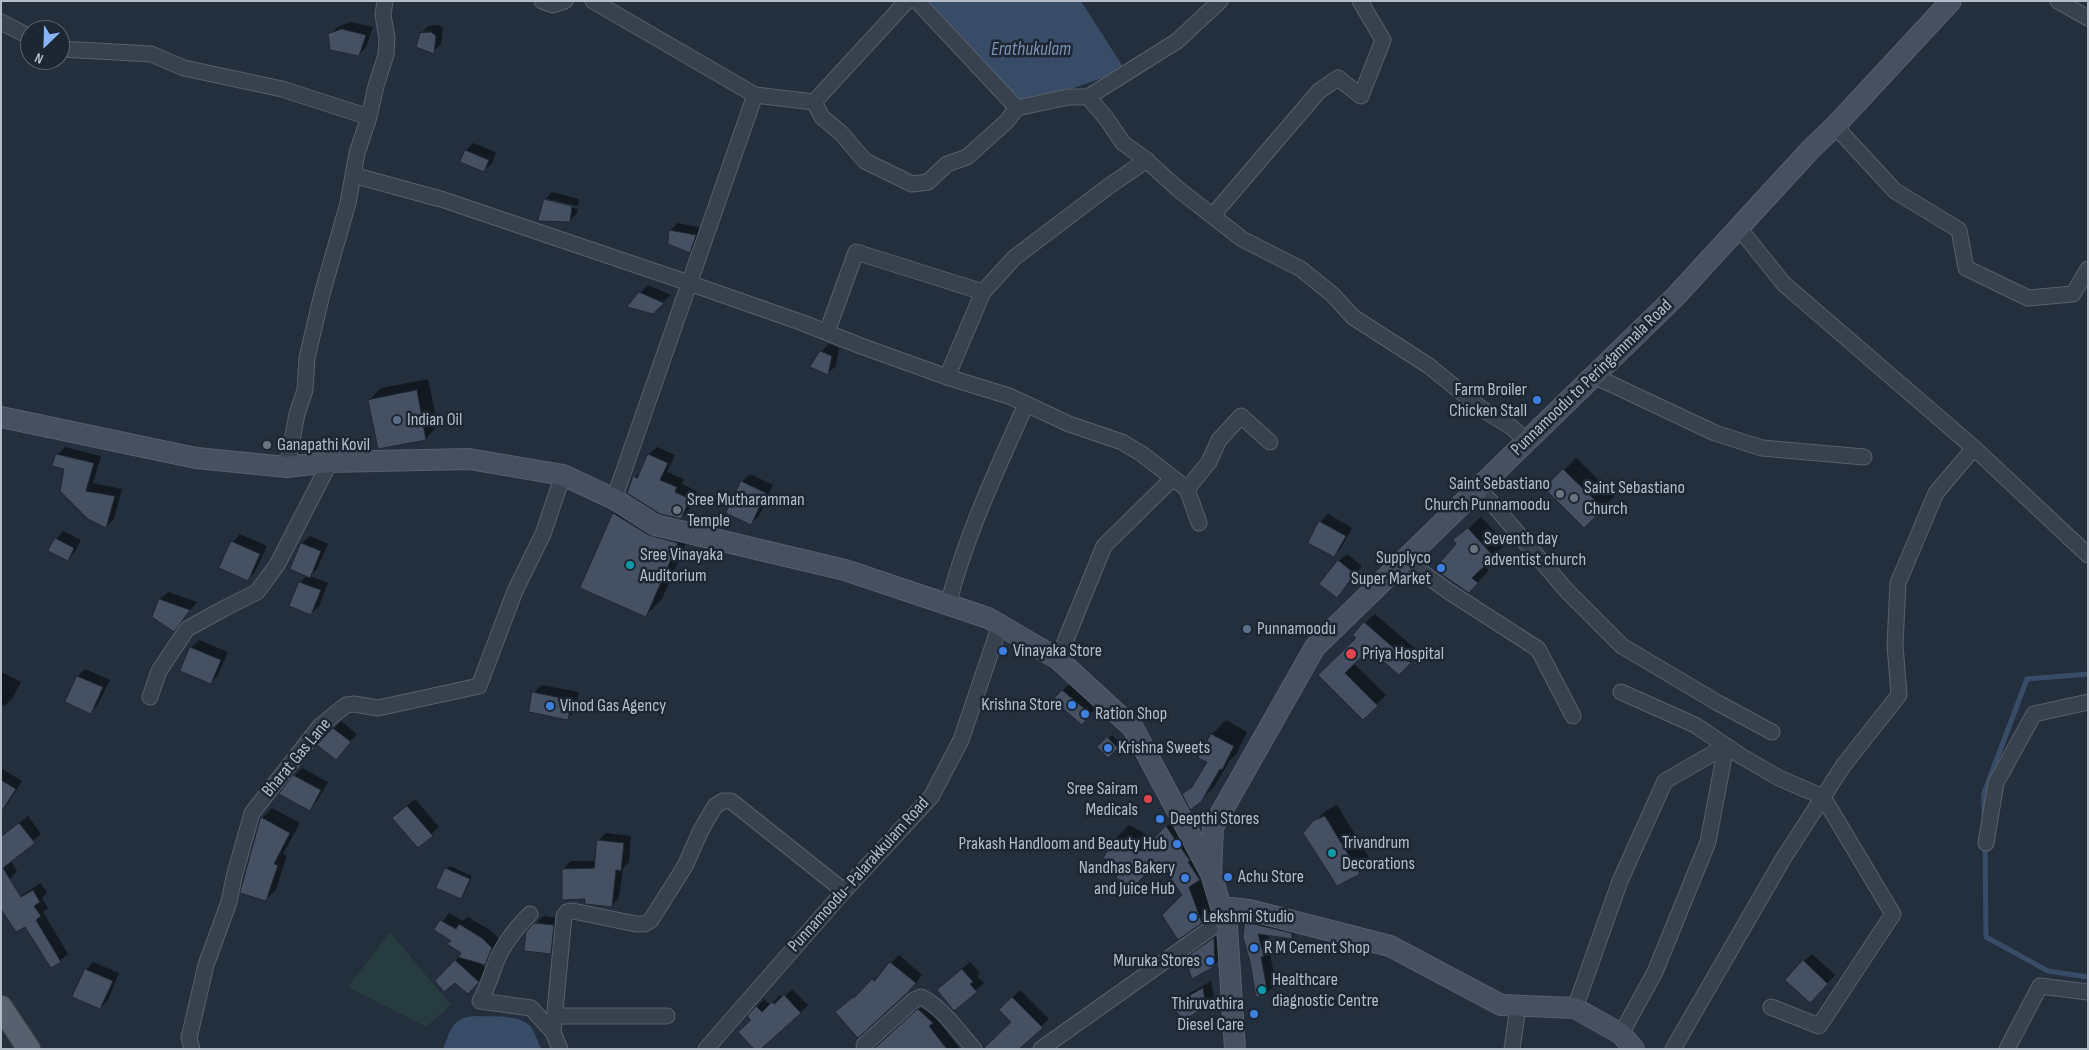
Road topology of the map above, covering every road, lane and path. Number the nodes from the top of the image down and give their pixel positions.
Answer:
1 (385, 1) edge
2 (542, 1) edge
3 (565, 1) edge
4 (593, 1) edge
5 (907, 1) edge
6 (917, 1) edge
7 (1220, 1) edge
8 (1360, 1) edge
9 (1951, 1) edge
10 (2058, 1) edge
11 (2088, 18) edge
12 (1, 22) edge
13 (20, 32) edge
14 (70, 50) edge
15 (755, 94) junction
16 (1088, 98) junction
17 (814, 102) junction
18 (1017, 108) junction
19 (370, 118) junction
20 (1834, 126) junction
21 (1147, 160) junction
22 (353, 175) junction
23 (1213, 215) junction
24 (1739, 228) junction
25 (2088, 269) edge
26 (688, 283) junction
27 (983, 292) junction
28 (827, 332) junction
29 (1594, 376) junction
30 (947, 377) junction
31 (1026, 404) junction
32 (1, 418) edge
33 (1527, 441) junction
34 (1270, 442) dead end
35 (1974, 448) junction
36 (1864, 456) dead end
37 (330, 462) junction
38 (287, 466) junction
39 (563, 475) junction
40 (1172, 480) junction
41 (1479, 488) junction
42 (1186, 489) junction
43 (614, 499) junction
44 (1199, 522) dead end
45 (2088, 555) edge
46 (1405, 560) junction
47 (948, 604) junction
48 (1000, 625) junction
49 (1058, 659) junction
50 (1621, 692) dead end
51 (150, 697) dead end
52 (2088, 702) edge
53 (1573, 716) dead end
54 (1772, 732) dead end
55 (1726, 746) junction
56 (1823, 797) junction
57 (1986, 843) dead end
58 (1211, 874) junction
59 (844, 891) junction
60 (1222, 913) junction
61 (530, 914) dead end
62 (2088, 992) edge
63 (1, 1006) edge
64 (1518, 1006) junction
65 (1771, 1007) dead end
66 (1575, 1008) junction
67 (554, 1016) junction
68 (667, 1016) dead end
69 (553, 1032) junction
70 (1627, 1042) edge
71 (864, 1045) dead end
72 (29, 1049) edge
73 (192, 1049) edge
74 (560, 1049) edge
75 (706, 1049) edge
76 (974, 1049) edge
77 (1040, 1049) edge
78 (1235, 1049) edge
79 (1512, 1049) edge
80 (1673, 1049) edge
81 (2006, 1049) edge

1 - 19 street
2 - 3 street
4 - 15 street
5 - 17 street
6 - 18 street
7 - 16 street
8 - 23 street
9 - 20 main road, Punnamoodu to Peringammala Road
10 - 11 street
12 - 13 street
14 - 19 street
15 - 17 street
15 - 26 street
16 - 18 street
16 - 21 street
17 - 18 street
19 - 22 street
20 - 24 main road, Punnamoodu to Peringammala Road
20 - 25 street
21 - 23 street
21 - 27 street
22 - 26 street
22 - 38 street
23 - 33 street
24 - 29 main road, Punnamoodu to Peringammala Road
24 - 35 street
26 - 28 street
26 - 43 street
27 - 28 street
27 - 30 street
28 - 30 street
29 - 33 main road, Punnamoodu to Peringammala Road
29 - 36 street
30 - 31 street
31 - 40 street
31 - 47 street
32 - 38 main road
33 - 41 main road, Punnamoodu to Peringammala Road
34 - 42 street
35 - 45 street
35 - 56 street
37 - 38 main road
37 - 39 main road
37 - 51 street
39 - 43 main road
39 - 73 street, Bharat Gas Lane
40 - 42 street
40 - 49 street
41 - 46 main road, Punnamoodu to Peringammala Road
41 - 54 street
42 - 44 street
43 - 47 main road
46 - 53 street
46 - 58 main road, Punnamoodu to Peringammala Road
47 - 48 main road
48 - 49 main road
48 - 59 street, Punnamoodu- Palarakkulam Road
49 - 58 main road
50 - 55 street
52 - 57 street
55 - 56 street
55 - 66 street
55 - 70 street
56 - 65 street
56 - 80 street
58 - 60 main road
59 - 67 street
59 - 75 street, Punnamoodu- Palarakkulam Road
60 - 64 main road
60 - 77 street
60 - 78 main road
61 - 69 street
62 - 81 street
63 - 72 main road
64 - 66 main road
64 - 79 street
66 - 70 main road
67 - 68 street
67 - 69 street
69 - 74 street
71 - 76 street

